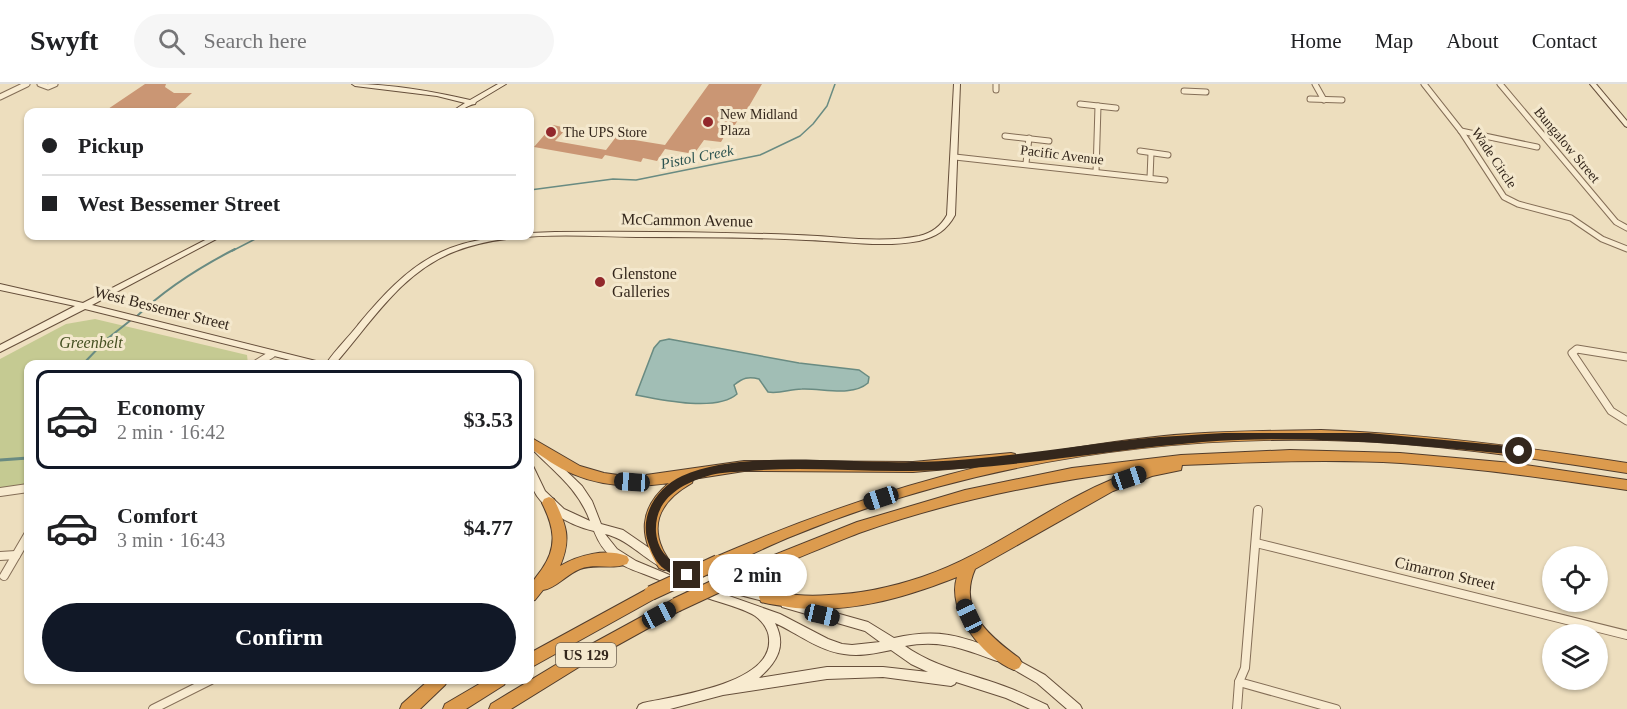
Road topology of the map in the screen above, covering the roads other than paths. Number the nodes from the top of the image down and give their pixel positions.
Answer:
1 (27, 84) edge
2 (40, 84) edge
3 (55, 84) edge
4 (356, 84) edge
5 (502, 84) edge
6 (957, 84) edge
7 (1192, 84) edge
8 (1316, 84) edge
9 (1424, 84) edge
10 (1500, 84) edge
11 (1593, 84) edge
12 (1184, 91) dead end
13 (1195, 92) junction
14 (1206, 92) dead end
15 (0, 97) edge
16 (1310, 99) dead end
17 (1324, 99) junction
18 (1342, 100) dead end
19 (473, 103) junction
20 (1080, 104) dead end
21 (1098, 106) junction
22 (462, 108) edge
23 (1116, 108) dead end
24 (1627, 125) edge
25 (1461, 131) junction
26 (1005, 136) dead end
27 (1029, 138) junction
28 (1049, 141) dead end
29 (1537, 147) dead end
30 (1140, 151) dead end
31 (1151, 153) junction
32 (1168, 155) dead end
33 (955, 157) junction
34 (1026, 163) junction
35 (1096, 172) junction
36 (1150, 178) junction
37 (1165, 180) dead end
38 (1627, 228) edge
39 (534, 237) edge
40 (210, 240) edge
41 (491, 240) edge
42 (1627, 249) edge
43 (0, 286) edge
44 (84, 306) junction
45 (0, 349) edge
46 (272, 354) junction
47 (1627, 357) edge
48 (262, 360) edge
49 (298, 360) edge
50 (334, 360) edge
51 (1627, 421) edge
52 (534, 445) edge
53 (534, 446) edge
54 (1228, 455) junction
55 (1037, 458) junction
56 (1627, 468) edge
57 (714, 470) junction
58 (534, 477) edge
59 (1627, 485) edge
60 (24, 489) edge
61 (0, 492) edge
62 (549, 503) junction
63 (1258, 510) dead end
64 (595, 526) junction
65 (24, 541) edge
66 (1256, 543) junction
67 (15, 555) junction
68 (0, 556) edge
69 (622, 560) junction
70 (664, 564) junction
71 (969, 565) junction
72 (4, 576) dead end
73 (534, 590) edge
74 (534, 592) edge
75 (766, 597) junction
76 (758, 610) junction
77 (1627, 635) edge
78 (893, 645) junction
79 (534, 659) edge
80 (1014, 663) junction
81 (1239, 682) junction
82 (975, 683) junction
83 (202, 684) edge
84 (436, 684) edge
85 (492, 684) edge
86 (721, 690) junction
87 (153, 709) edge
88 (408, 709) edge
89 (451, 709) edge
90 (497, 709) edge
91 (643, 709) edge
92 (1043, 709) edge
93 (1076, 709) edge
94 (1237, 709) edge
95 (1336, 709) edge

1 - 15 street
2 - 3 street
4 - 19 main road
5 - 19 main road
6 - 33 main road, McCammon Avenue
7 - 13 street
8 - 17 street
9 - 25 street, Wade Circle
10 - 38 street, Bungalow Street
11 - 24 main road
12 - 13 street
13 - 14 street
16 - 17 street
17 - 18 street
19 - 22 main road
20 - 21 street
21 - 23 street
21 - 35 street
25 - 29 street
25 - 42 street, Wade Circle
26 - 27 street
27 - 28 street
27 - 34 street
30 - 31 street
31 - 32 street
31 - 36 street
33 - 34 street, Pacific Avenue
33 - 39 main road, McCammon Avenue
34 - 35 street, Pacific Avenue
35 - 36 street, Pacific Avenue
36 - 37 street, Pacific Avenue
40 - 44 main road
41 - 50 main road, McCammon Avenue
43 - 44 main road, West Bessemer Street
44 - 45 main road
44 - 46 main road, West Bessemer Street
46 - 48 street
46 - 49 main road, West Bessemer Street
47 - 51 street
52 - 57 highway
53 - 64 main road
54 - 59 highway, US 129
54 - 71 highway
54 - 90 highway, US 129, bridge
55 - 56 highway, US 129
55 - 57 highway
55 - 79 highway, US 129, bridge
57 - 70 highway
58 - 62 main road
60 - 61 street
62 - 64 main road
62 - 73 highway
63 - 66 street
64 - 69 main road
64 - 70 main road
65 - 67 street
66 - 77 street, Cimarron Street
66 - 81 street
67 - 68 street
67 - 72 street
69 - 74 highway
69 - 76 main road
70 - 75 main road
71 - 75 highway
71 - 80 highway
75 - 78 main road
76 - 78 main road
76 - 86 main road
78 - 80 main road
78 - 82 main road
80 - 93 main road
81 - 94 street
81 - 95 street
82 - 86 main road
82 - 92 main road
83 - 87 street
84 - 88 highway
85 - 89 highway
86 - 91 main road

